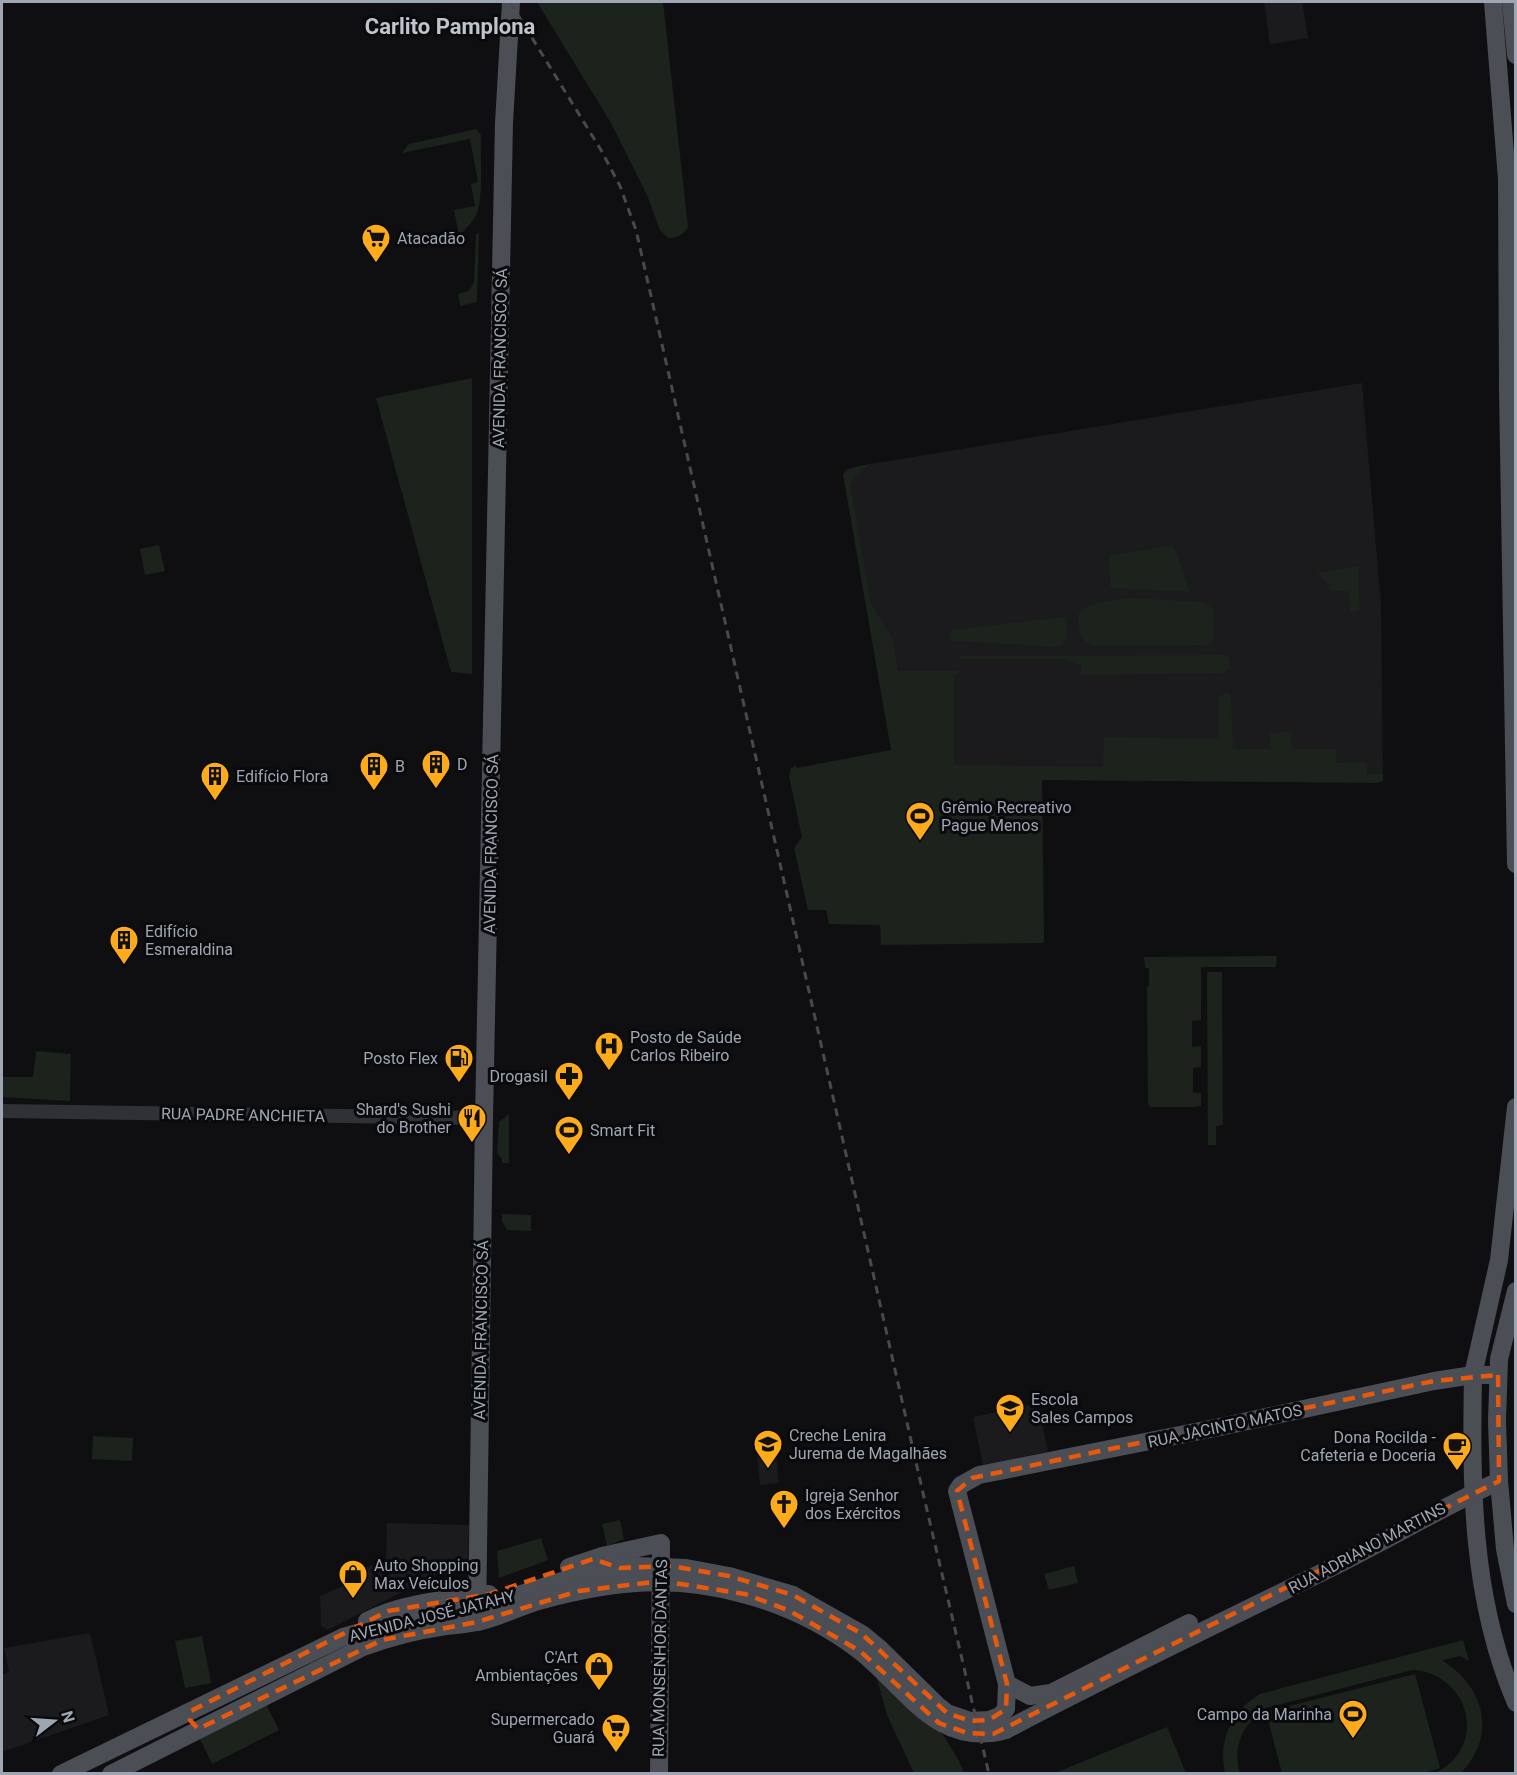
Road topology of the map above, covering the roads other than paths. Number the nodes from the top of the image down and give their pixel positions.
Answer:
1 (502, 2) edge
2 (511, 2) edge
3 (1493, 2) edge
4 (1511, 2) edge
5 (1505, 35) edge
6 (1515, 55) edge
7 (506, 66) junction
8 (1515, 864) edge
9 (1515, 1107) edge
10 (2, 1111) edge
11 (484, 1118) junction
12 (1513, 1173) edge
13 (1515, 1291) edge
14 (1473, 1375) junction
15 (1498, 1375) junction
16 (1499, 1481) junction
17 (1473, 1493) junction
18 (593, 1559) junction
19 (620, 1568) junction
20 (661, 1573) junction
21 (1515, 1604) edge
22 (477, 1609) junction
23 (1234, 1614) junction
24 (1007, 1684) junction
25 (1515, 1703) edge
26 (191, 1711) junction
27 (154, 1729) junction
28 (198, 1729) junction
29 (1006, 1730) joint
30 (162, 1747) junction
31 (61, 1773) edge
32 (111, 1773) edge
33 (659, 1773) edge

1 - 7 main road, AVENIDA FRANCISCO SÁ
2 - 7 main road, AVENIDA FRANCISCO SÁ
3 - 5 main road
4 - 5 main road
5 - 6 main road
5 - 8 main road
7 - 11 main road, AVENIDA FRANCISCO SÁ
9 - 12 main road
10 - 11 street, RUA PADRE ANCHIETA
11 - 22 main road, AVENIDA FRANCISCO SÁ
12 - 14 main road
13 - 15 main road
14 - 15 main road, RUA JACINTO MATOS
14 - 17 main road
14 - 24 main road, RUA JACINTO MATOS
15 - 16 main road
16 - 17 main road, RUA ADRIANO MARTINS
16 - 21 main road
17 - 23 main road, RUA ADRIANO MARTINS
17 - 25 main road
18 - 19 main road
18 - 20 main road, RUA MONSENHOR DANTAS
18 - 22 main road
19 - 20 main road, AVENIDA JOSÉ JATAHY
19 - 22 main road, AVENIDA JOSÉ JATAHY
20 - 22 main road, AVENIDA JOSÉ JATAHY
20 - 24 main road, AVENIDA JOSÉ JATAHY
20 - 29 main road, AVENIDA JOSÉ JATAHY
20 - 33 main road, RUA MONSENHOR DANTAS
22 - 26 main road, AVENIDA JOSÉ JATAHY
22 - 28 main road, AVENIDA JOSÉ JATAHY
23 - 24 main road, RUA ADRIANO MARTINS
23 - 29 main road, RUA ADRIANO MARTINS
26 - 27 main road, AVENIDA JOSÉ JATAHY
26 - 28 main road
27 - 30 main road
27 - 31 main road, AVENIDA JOSÉ JATAHY
28 - 30 main road, AVENIDA JOSÉ JATAHY
30 - 32 main road, AVENIDA JOSÉ JATAHY

